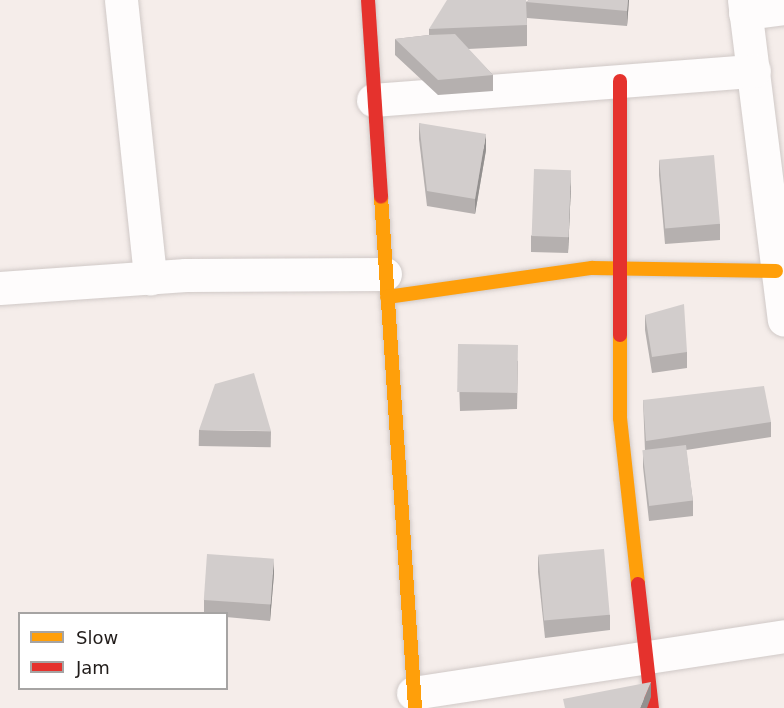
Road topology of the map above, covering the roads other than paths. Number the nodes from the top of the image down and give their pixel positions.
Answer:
1 (121, 0) edge
2 (368, 0) edge
3 (745, 6) edge
4 (784, 8) edge
5 (754, 71) junction
6 (620, 81) junction
7 (373, 100) junction
8 (778, 259) edge
9 (622, 268) junction
10 (150, 278) junction
11 (386, 285) junction
12 (0, 288) edge
13 (784, 320) edge
14 (784, 636) edge
15 (645, 658) junction
16 (414, 701) edge
17 (652, 708) edge

1 - 10 street
2 - 7 street
3 - 4 street
3 - 5 street
5 - 6 street
5 - 8 street
6 - 7 street
6 - 9 street
7 - 11 street
8 - 9 street
8 - 13 street
9 - 11 street
9 - 15 street
10 - 11 street
10 - 12 street
11 - 16 street
14 - 15 street
15 - 16 street
15 - 17 street

